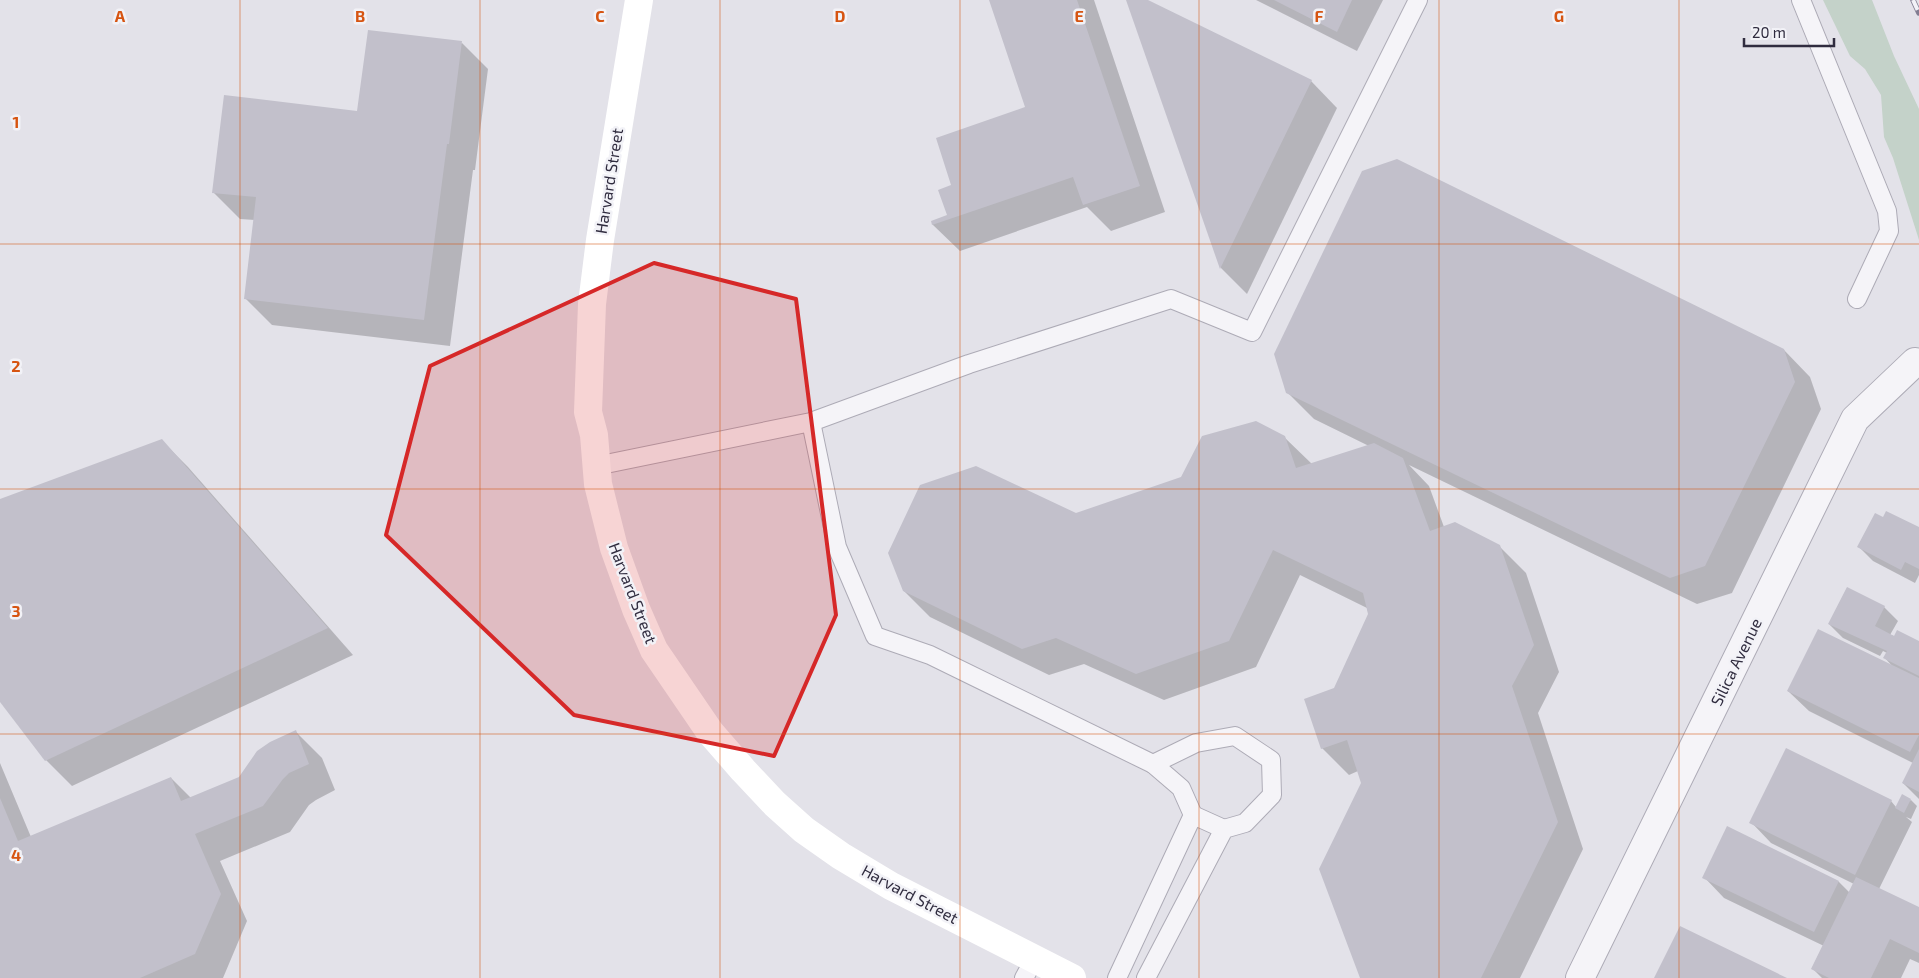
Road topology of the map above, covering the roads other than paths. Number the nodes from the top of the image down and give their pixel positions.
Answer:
1 (638, 0) edge
2 (1418, 0) edge
3 (1801, 0) edge
4 (1857, 299) dead end
5 (1915, 362) dead end
6 (811, 422) junction
7 (596, 466) junction
8 (1153, 764) junction
9 (1193, 815) junction
10 (1224, 829) junction
11 (1030, 968) edge
12 (1072, 978) edge
13 (1117, 978) edge
14 (1146, 978) edge
15 (1580, 978) edge

1 - 7 street, Harvard Street
2 - 6 lane
3 - 4 lane
5 - 15 street, Silica Avenue
6 - 7 lane
6 - 8 lane
7 - 11 street, Harvard Street
8 - 9 lane
8 - 10 lane
9 - 10 lane
9 - 13 lane
10 - 14 lane
11 - 12 street, Harvard Street

